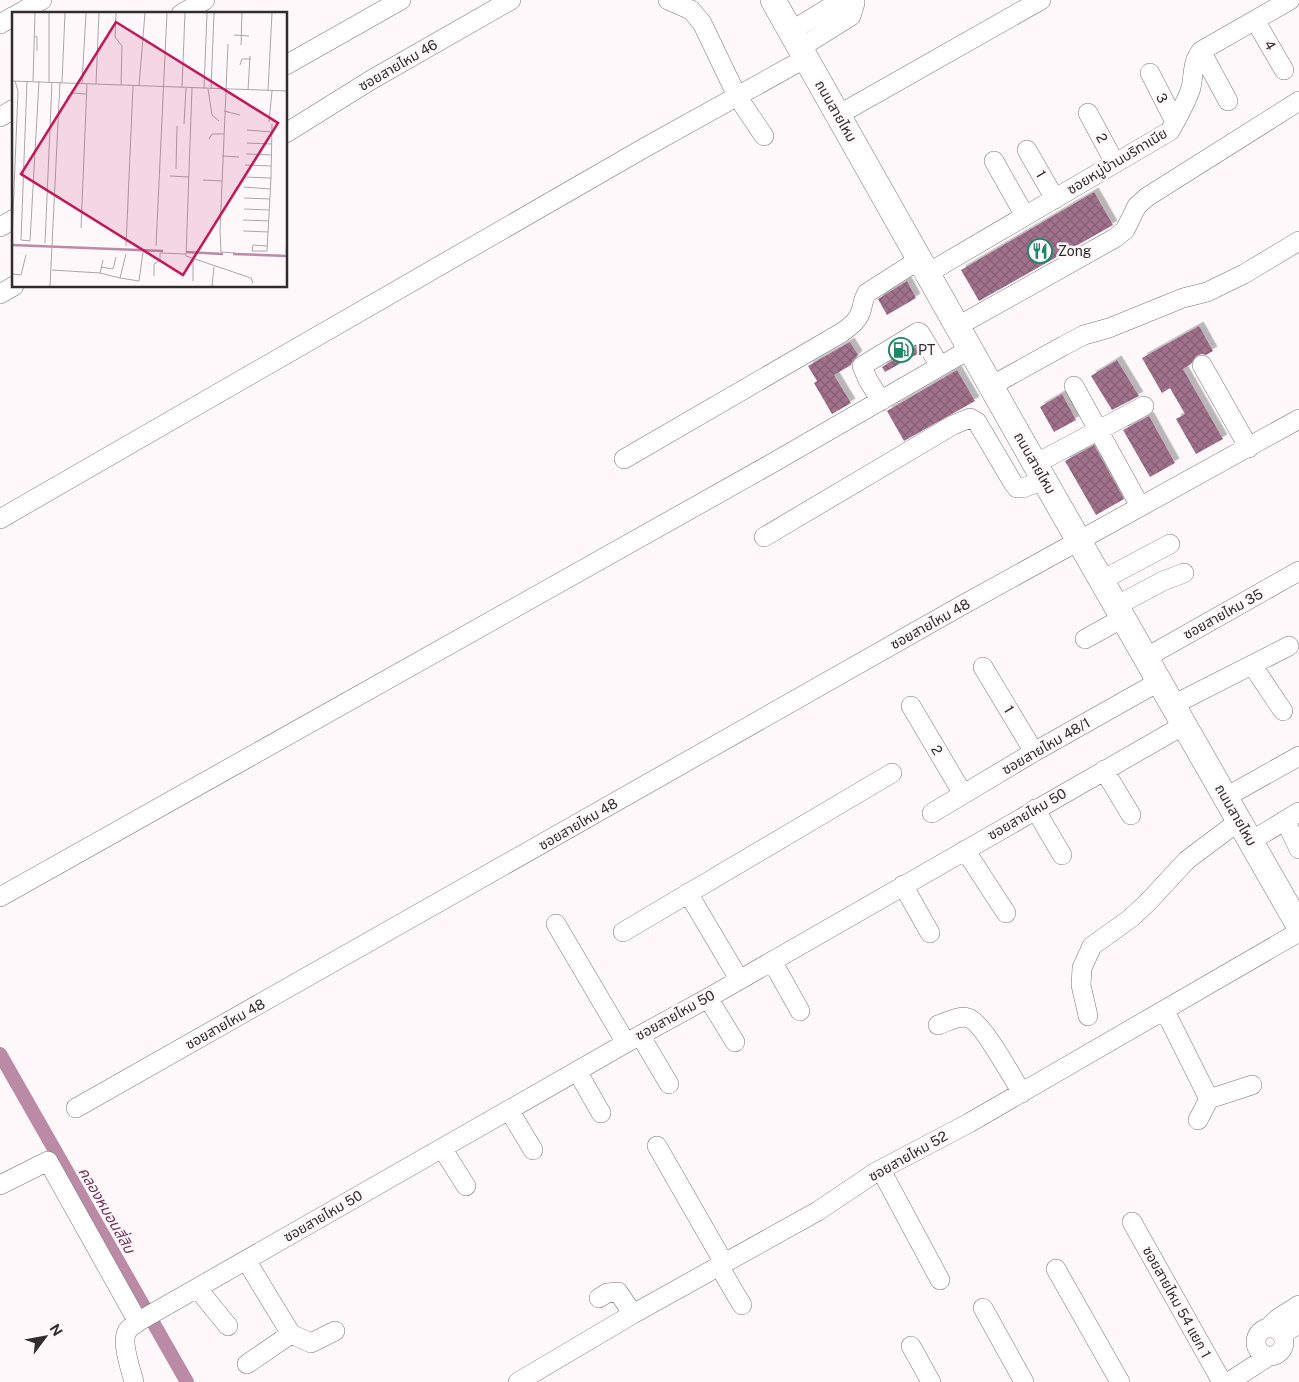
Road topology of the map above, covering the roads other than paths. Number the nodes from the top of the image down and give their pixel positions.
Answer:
1 (42, 0) edge
2 (205, 0) edge
3 (401, 0) edge
4 (512, 0) edge
5 (668, 0) edge
6 (773, 0) edge
7 (1041, 0) edge
8 (1290, 0) edge
9 (858, 2) edge
10 (21, 12) edge
11 (184, 12) edge
12 (12, 17) edge
13 (1256, 20) junction
14 (0, 24) edge
15 (799, 46) junction
16 (1201, 51) junction
17 (288, 64) edge
18 (1284, 70) dead end
19 (1150, 73) dead end
20 (737, 96) junction
21 (1228, 101) dead end
22 (1299, 101) edge
23 (12, 110) edge
24 (1088, 113) dead end
25 (838, 115) junction
26 (0, 117) edge
27 (1175, 122) junction
28 (288, 132) edge
29 (764, 136) dead end
30 (1027, 150) dead end
31 (994, 160) dead end
32 (1116, 163) junction
33 (1055, 199) junction
34 (1025, 216) junction
35 (12, 220) edge
36 (0, 227) edge
37 (1299, 241) edge
38 (924, 266) junction
39 (12, 287) edge
40 (0, 294) edge
41 (958, 326) junction
42 (970, 349) junction
43 (1202, 365) dead end
44 (940, 366) junction
45 (992, 386) junction
46 (1074, 386) dead end
47 (881, 401) junction
48 (1144, 406) dead end
49 (1299, 419) edge
50 (1098, 429) junction
51 (1249, 448) junction
52 (624, 458) dead end
53 (1039, 472) junction
54 (1140, 506) junction
55 (0, 519) edge
56 (764, 537) dead end
57 (1079, 540) junction
58 (1170, 544) dead end
59 (1299, 571) edge
60 (1184, 573) dead end
61 (1102, 580) junction
62 (1120, 612) junction
63 (1085, 639) dead end
64 (1289, 646) dead end
65 (1147, 657) junction
66 (1252, 665) junction
67 (984, 667) dead end
68 (1160, 681) junction
69 (911, 706) dead end
70 (1283, 711) dead end
71 (1179, 715) junction
72 (1034, 752) junction
73 (1299, 756) edge
74 (1104, 770) junction
75 (892, 773) dead end
76 (963, 794) junction
77 (1226, 797) junction
78 (1035, 809) junction
79 (932, 813) dead end
80 (1131, 815) dead end
81 (1292, 816) edge
82 (1245, 831) junction
83 (1299, 849) edge
84 (965, 850) junction
85 (1062, 855) dead end
86 (903, 885) junction
87 (688, 893) junction
88 (0, 897) edge
89 (1006, 913) dead end
90 (556, 924) dead end
91 (1299, 926) edge
92 (623, 932) dead end
93 (1299, 932) edge
94 (930, 933) dead end
95 (772, 961) junction
96 (739, 980) junction
97 (708, 998) junction
98 (800, 1011) dead end
99 (1165, 1011) junction
100 (1088, 1016) dead end
101 (938, 1025) dead end
102 (633, 1039) junction
103 (734, 1042) dead end
104 (577, 1071) junction
105 (669, 1084) dead end
106 (1252, 1086) dead end
107 (1022, 1093) junction
108 (1209, 1099) junction
109 (76, 1108) dead end
110 (509, 1110) junction
111 (601, 1113) dead end
112 (1198, 1120) dead end
113 (657, 1146) dead end
114 (442, 1148) junction
115 (533, 1150) dead end
116 (881, 1170) junction
117 (0, 1185) edge
118 (466, 1186) dead end
119 (1132, 1222) dead end
120 (246, 1260) junction
121 (721, 1264) junction
122 (1056, 1269) dead end
123 (940, 1280) dead end
124 (197, 1288) junction
125 (599, 1298) dead end
126 (742, 1305) dead end
127 (1299, 1305) edge
128 (983, 1308) dead end
129 (633, 1314) junction
130 (140, 1321) junction
131 (1299, 1324) edge
132 (228, 1326) dead end
133 (335, 1331) dead end
134 (1275, 1331) junction
135 (291, 1334) junction
136 (911, 1346) dead end
137 (247, 1364) dead end
138 (134, 1382) edge
139 (518, 1382) edge
140 (931, 1382) edge
141 (1023, 1382) edge
142 (1120, 1382) edge
143 (1222, 1382) edge
144 (1229, 1382) edge

1 - 10 street
2 - 11 street
3 - 17 street
4 - 28 street, ซอยสายไหม 46
5 - 20 street
6 - 15 main road, ถนนสายไหม
7 - 25 street
8 - 13 street
9 - 15 street
12 - 14 street
13 - 16 street
13 - 18 street, 4
15 - 20 street
15 - 25 main road, ถนนสายไหม
16 - 21 street
16 - 27 street, ซอยหมู่บ้านบริทาเนีย
19 - 27 street, 3
20 - 29 street
20 - 55 street
22 - 41 street
23 - 26 street
24 - 32 street, 2
25 - 38 main road, ถนนสายไหม
27 - 32 street, ซอยหมู่บ้านบริทาเนีย
30 - 33 street, 1
31 - 34 street
32 - 33 street, ซอยหมู่บ้านบริทาเนีย
33 - 34 street, ซอยหมู่บ้านบริทาเนีย
34 - 38 street, ซอยหมู่บ้านบริทาเนีย
35 - 36 street
37 - 45 street
38 - 41 main road, ถนนสายไหม
38 - 52 street, ซอยหมู่บ้านบริทาเนีย
39 - 40 street
41 - 42 main road, ถนนสายไหม
42 - 44 street
42 - 45 main road, ถนนสายไหม
43 - 51 street
44 - 47 street
44 - 47 street
45 - 53 main road, ถนนสายไหม
46 - 50 street
47 - 88 street
48 - 50 street
49 - 51 street, ซอยสายไหม 48
50 - 53 street
50 - 54 street
51 - 54 street, ซอยสายไหม 48
53 - 56 street
53 - 57 main road, ถนนสายไหม
54 - 57 street, ซอยสายไหม 48
57 - 61 main road, ถนนสายไหม
57 - 109 street, ซอยสายไหม 48
58 - 61 street
59 - 65 street, ซอยสายไหม 35
60 - 62 street
61 - 62 main road, ถนนสายไหม
62 - 63 street
62 - 65 main road, ถนนสายไหม
64 - 66 street, ซอยสายไหม 50
65 - 68 main road, ถนนสายไหม
66 - 70 street
66 - 71 street, ซอยสายไหม 50
67 - 72 street, 1
68 - 71 main road, ถนนสายไหม
68 - 72 street, ซอยสายไหม 48/1
69 - 76 street, 2
71 - 74 street, ซอยสายไหม 50
71 - 77 main road, ถนนสายไหม
72 - 76 street, ซอยสายไหม 48/1
73 - 77 street
74 - 78 street, ซอยสายไหม 50
74 - 80 street
75 - 87 street
76 - 79 street, ซอยสายไหม 48/1
77 - 82 main road, ถนนสายไหม
78 - 84 street, ซอยสายไหม 50
78 - 85 street
81 - 82 street
81 - 83 street
82 - 91 main road, ถนนสายไหม
82 - 100 street
84 - 86 street, ซอยสายไหม 50
84 - 89 street
86 - 94 street
86 - 95 street, ซอยสายไหม 50
87 - 92 street
87 - 96 street
90 - 102 street
93 - 99 street, ซอยสายไหม 52
95 - 96 street, ซอยสายไหม 50
95 - 98 street
96 - 97 street, ซอยสายไหม 50
97 - 102 street, ซอยสายไหม 50
97 - 103 street
99 - 107 street, ซอยสายไหม 52
99 - 108 street
101 - 107 street
102 - 104 street, ซอยสายไหม 50
102 - 105 street
104 - 110 street, ซอยสายไหม 50
104 - 111 street
106 - 108 street
107 - 116 street, ซอยสายไหม 52
108 - 112 street
110 - 114 street, ซอยสายไหม 50
110 - 115 street
113 - 121 street
114 - 118 street
114 - 120 street, ซอยสายไหม 50
116 - 121 street, ซอยสายไหม 52
116 - 123 street
117 - 130 street
119 - 143 street, ซอยสายไหม 54 แยก 1
120 - 124 street, ซอยสายไหม 50
120 - 135 street
121 - 126 street
121 - 129 street, ซอยสายไหม 52
122 - 142 street
124 - 130 street, ซอยสายไหม 50
124 - 132 street
125 - 129 street
127 - 134 street
128 - 141 street
129 - 139 street, ซอยสายไหม 52
130 - 138 street
131 - 134 street
133 - 135 street
134 - 144 street
135 - 137 street
136 - 140 street

